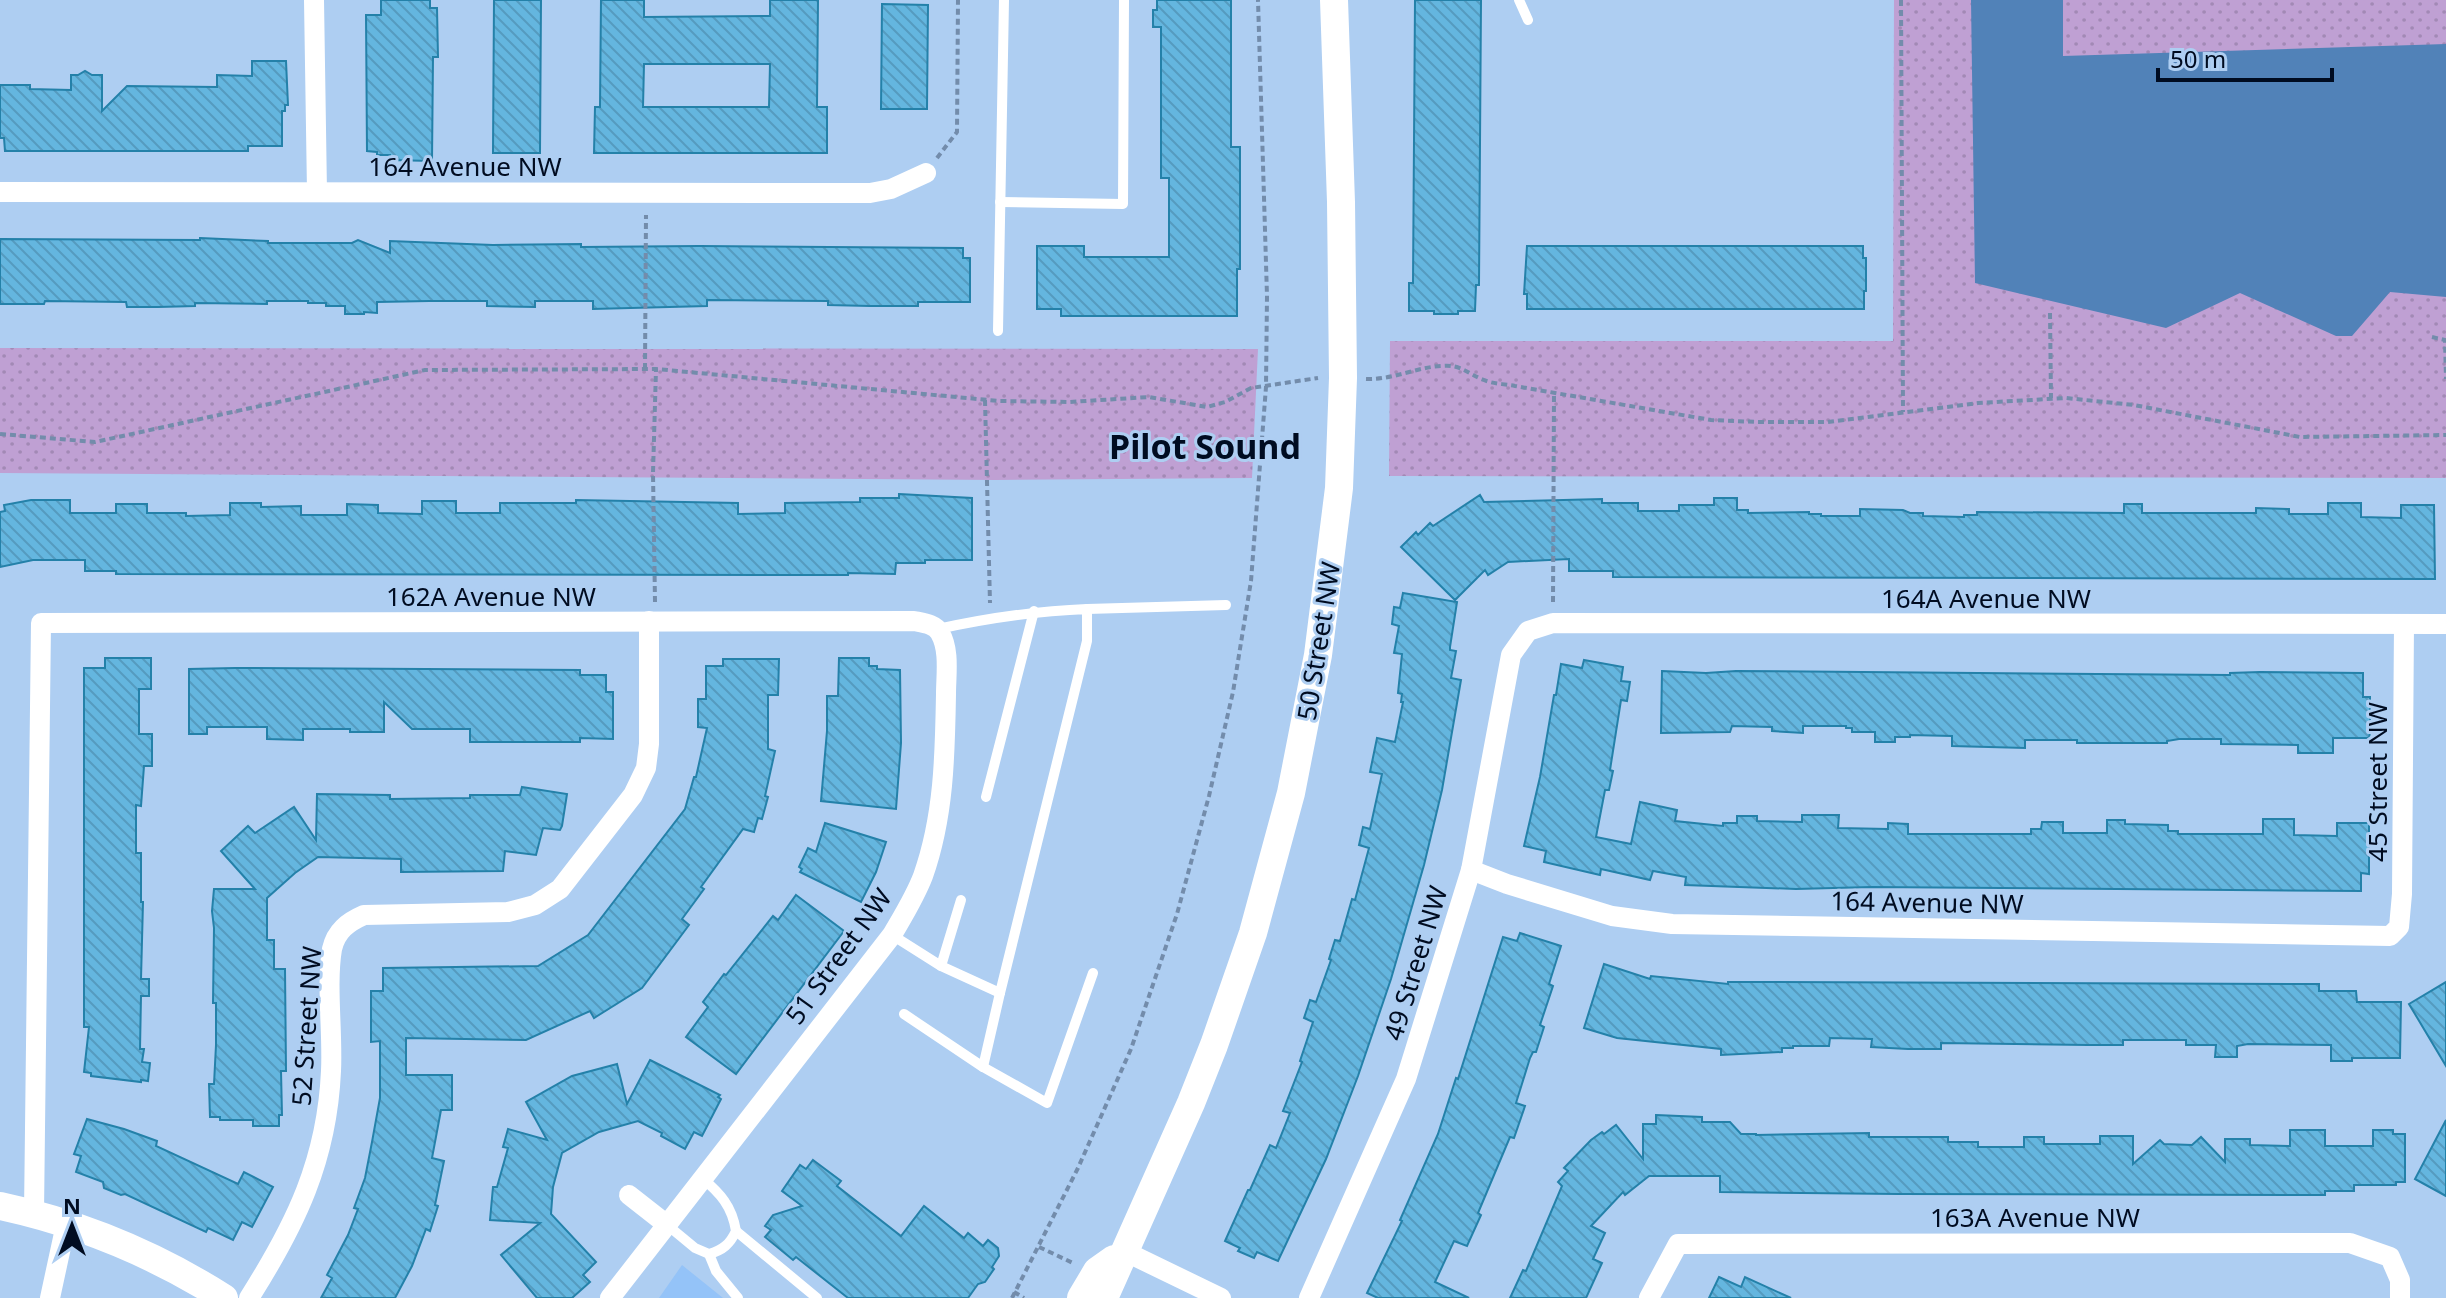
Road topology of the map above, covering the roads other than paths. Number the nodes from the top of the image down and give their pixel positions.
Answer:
1 (314, 0) edge
2 (1004, 0) edge
3 (1124, 0) edge
4 (1334, 0) edge
5 (1519, 0) edge
6 (1528, 20) dead end
7 (926, 173) road end
8 (0, 192) edge
9 (317, 192) junction
10 (1000, 202) junction
11 (998, 331) dead end
12 (1226, 605) dead end
13 (1087, 609) junction
14 (1034, 611) junction
15 (652, 621) junction
16 (2404, 624) junction
17 (2446, 624) edge
18 (938, 629) junction
19 (1528, 631) joint
20 (986, 797) dead end
21 (1471, 870) junction
22 (961, 900) dead end
23 (892, 935) junction
24 (2390, 936) joint
25 (941, 966) junction
26 (1093, 973) dead end
27 (1000, 993) junction
28 (904, 1014) dead end
29 (983, 1067) junction
30 (702, 1178) junction
31 (629, 1195) dead end
32 (0, 1206) edge
33 (34, 1213) junction
34 (66, 1224) junction
35 (666, 1224) junction
36 (736, 1231) junction
37 (1124, 1251) junction
38 (709, 1254) junction
39 (50, 1298) edge
40 (224, 1298) edge
41 (249, 1298) edge
42 (610, 1298) edge
43 (738, 1298) edge
44 (817, 1298) edge
45 (1081, 1298) edge
46 (1104, 1298) edge
47 (1221, 1298) edge
48 (1309, 1298) edge
49 (1649, 1298) edge
50 (2400, 1298) edge

1 - 9 street
2 - 10 lane
3 - 10 lane
4 - 37 main road, 50 Street NW
5 - 6 lane
7 - 9 street, 164 Avenue NW
8 - 9 street, 164 Avenue NW
10 - 11 lane
12 - 13 lane
13 - 14 lane
13 - 27 lane
14 - 18 lane
14 - 20 lane
15 - 18 street, 162A Avenue NW
15 - 33 street, 162A Avenue NW
15 - 41 street, 52 Street NW
16 - 17 street, 164A Avenue NW
16 - 19 street, 164A Avenue NW
16 - 24 street, 45 Street NW
18 - 23 street, 51 Street NW
19 - 21 street, 49 Street NW
21 - 24 street, 164 Avenue NW
21 - 48 street, 49 Street NW
22 - 25 lane
23 - 25 lane
23 - 30 street, 51 Street NW
25 - 27 lane
26 - 29 lane
27 - 29 lane
28 - 29 lane
30 - 35 street, 51 Street NW
30 - 36 lane
31 - 35 street
32 - 33 main road
33 - 34 main road
34 - 39 street
34 - 40 main road
35 - 38 lane
35 - 42 street, 51 Street NW
36 - 38 lane
36 - 44 lane
37 - 45 main road, 50 Street NW
37 - 46 main road, 50 Street NW
37 - 47 street
38 - 43 lane
49 - 50 street, 163A Avenue NW

